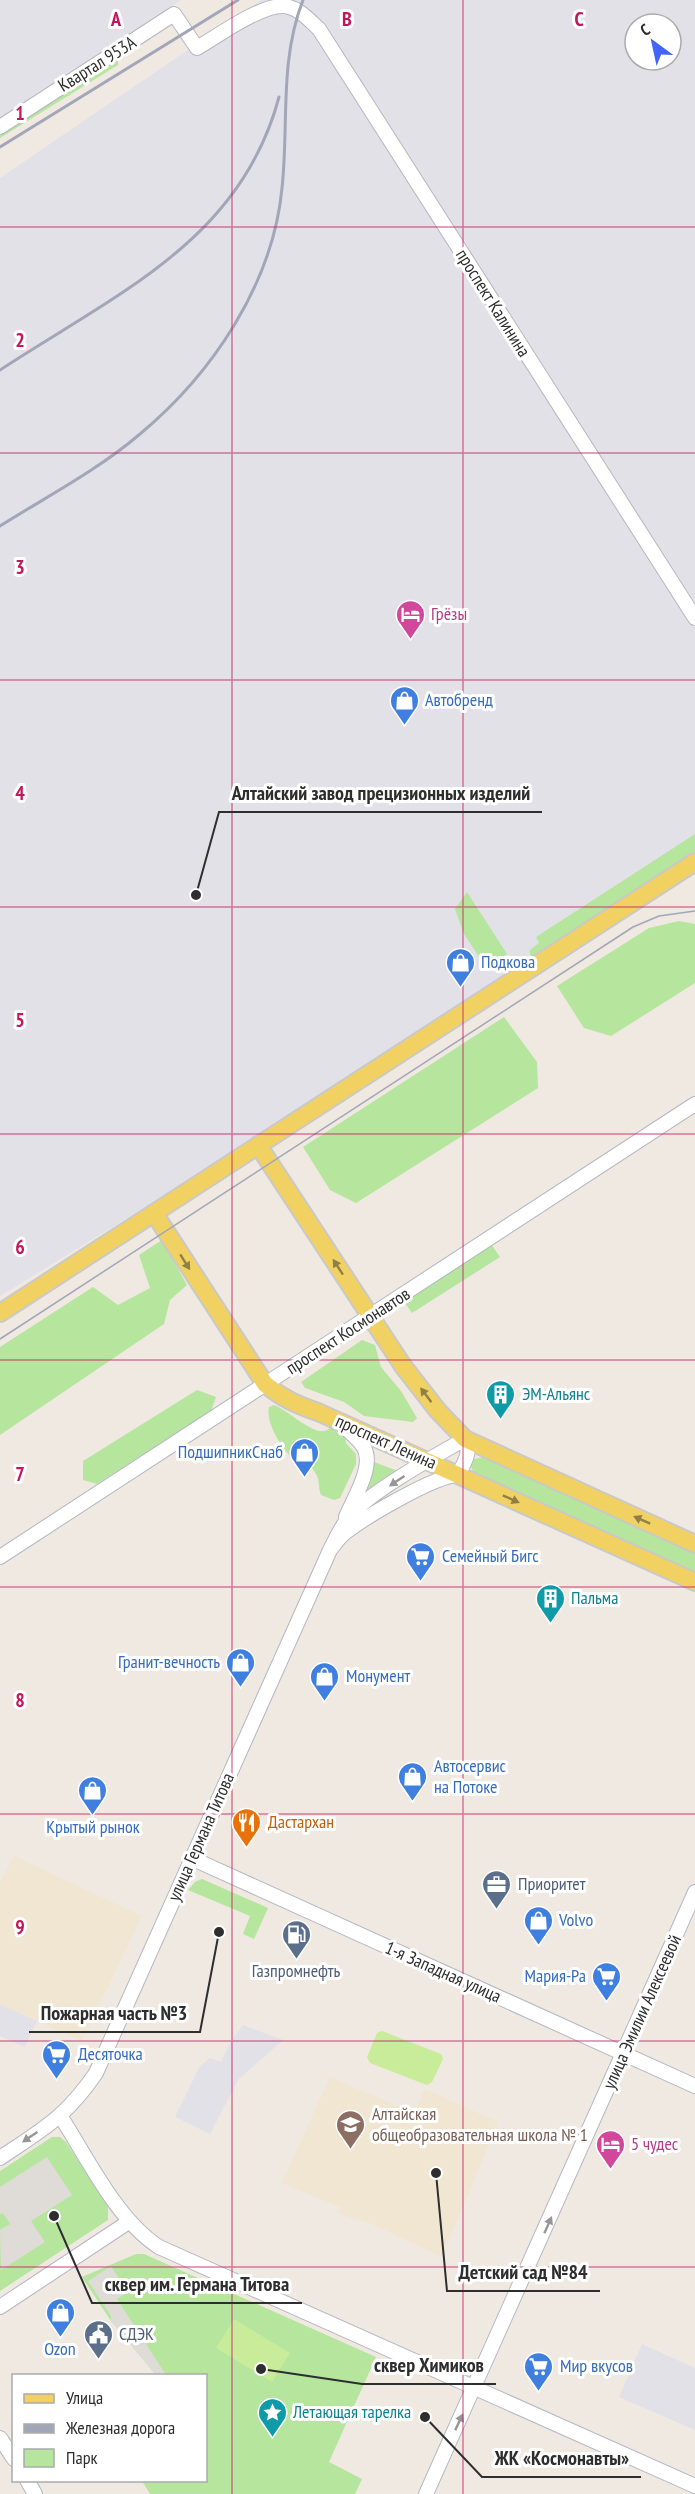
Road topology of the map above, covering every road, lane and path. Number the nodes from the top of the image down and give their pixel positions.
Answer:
1 (278, 6) joint
2 (0, 127) edge
3 (695, 618) edge
4 (695, 862) edge
5 (695, 873) edge
6 (652, 890) junction
7 (695, 1104) edge
8 (258, 1145) junction
9 (154, 1212) junction
10 (0, 1313) edge
11 (371, 1316) junction
12 (265, 1384) junction
13 (337, 1420) junction
14 (465, 1439) junction
15 (426, 1461) junction
16 (458, 1475) junction
17 (340, 1529) junction
18 (695, 1544) edge
19 (330, 1550) junction
20 (0, 1557) edge
21 (695, 1582) edge
22 (191, 1858) junction
23 (695, 1892) edge
24 (623, 2054) junction
25 (695, 2086) edge
26 (61, 2117) junction
27 (0, 2157) edge
28 (130, 2221) junction
29 (0, 2307) edge
30 (475, 2388) junction
31 (0, 2438) edge
32 (12, 2456) edge
33 (695, 2486) edge
34 (426, 2494) edge

1 - 2 street, Квартал 953А
1 - 3 street, проспект Калинина
4 - 6 main road
5 - 6 main road
6 - 8 main road
7 - 11 street, проспект Космонавтов
8 - 9 main road
11 -> 8 main road
9 - 10 main road
9 -> 12 main road, проспект Ленина
11 - 12 street, проспект Космонавтов
14 -> 11 main road
12 - 13 main road, проспект Ленина
12 - 20 street, проспект Космонавтов
13 - 15 main road, проспект Ленина
13 - 17 street
14 - 15 street
14 - 16 street
18 -> 14 main road
15 - 16 main road, проспект Ленина
15 -> 17 street
16 - 19 street
16 -> 21 main road, проспект Ленина
17 - 19 street, улица Германа Титова
19 - 22 street, улица Германа Титова
22 - 24 street, 1-я Западная улица
22 - 26 street, улица Германа Титова
23 - 24 street, улица Эмилии Алексеевой
24 - 25 street, 1-я Западная улица
30 -> 24 street, улица Эмилии Алексеевой
26 -> 27 street, улица Германа Титова
26 - 28 street
28 - 29 street
28 - 30 street
30 - 33 street
34 -> 30 street, улица Эмилии Алексеевой
31 - 32 street

